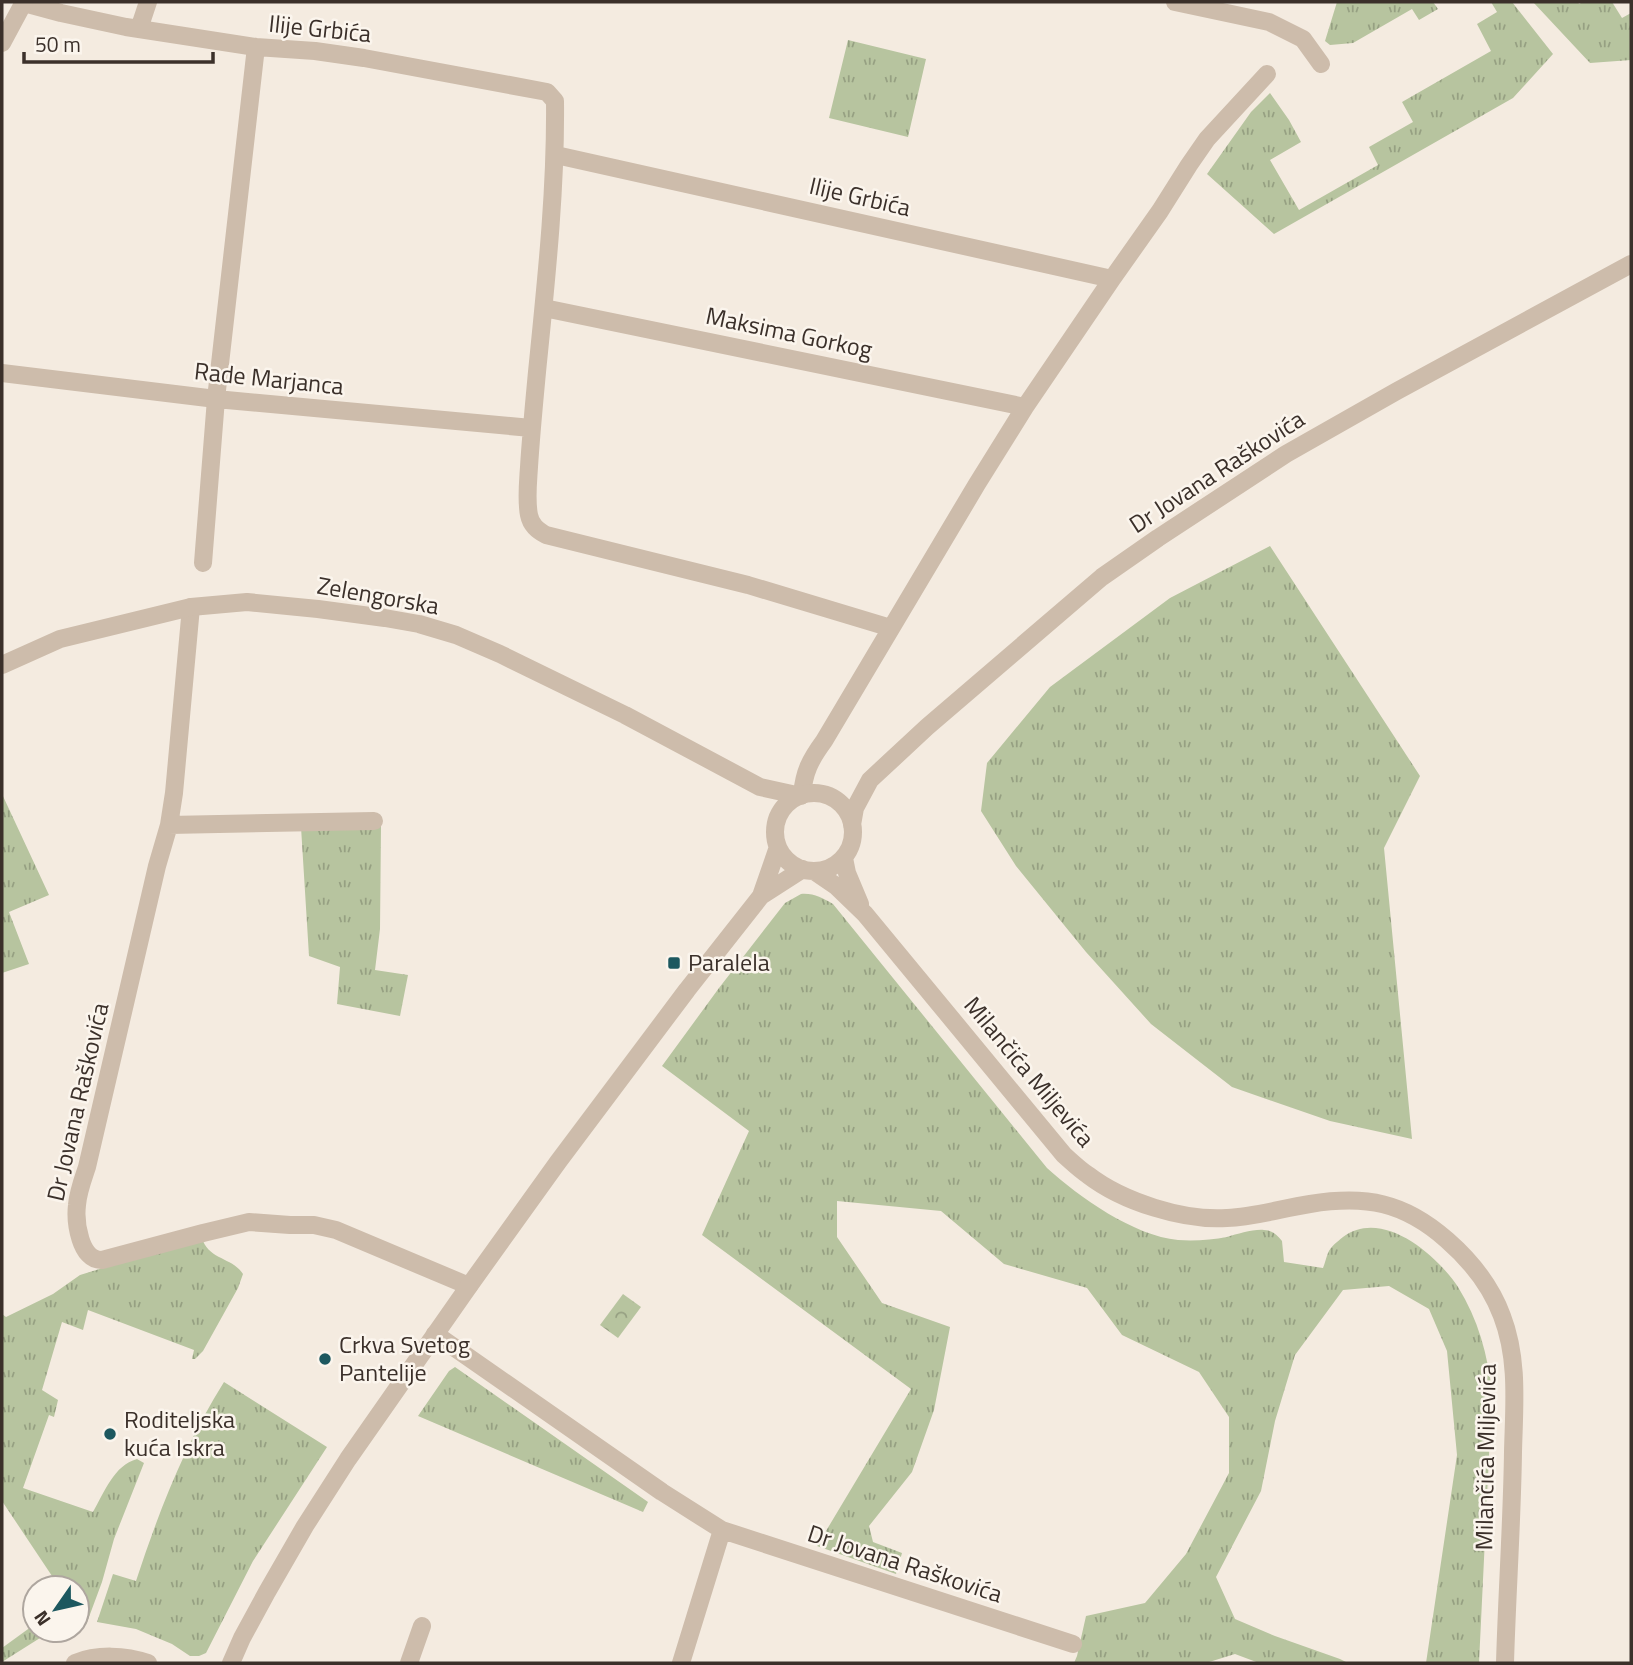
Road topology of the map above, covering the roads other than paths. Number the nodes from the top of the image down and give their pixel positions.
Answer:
1 (24, 2) edge
2 (148, 2) edge
3 (1175, 2) edge
4 (139, 29) junction
5 (2, 43) edge
6 (256, 47) junction
7 (1321, 64) dead end
8 (1267, 74) dead end
9 (556, 155) junction
10 (1631, 264) edge
11 (1112, 279) junction
12 (544, 308) junction
13 (2, 373) edge
14 (216, 400) junction
15 (1025, 407) junction
16 (531, 428) junction
17 (203, 563) dead end
18 (191, 607) junction
19 (891, 628) junction
20 (2, 665) edge
21 (870, 780) junction
22 (762, 788) junction
23 (825, 795) junction
24 (801, 796) junction
25 (779, 816) junction
26 (374, 821) dead end
27 (169, 825) junction
28 (852, 825) junction
29 (778, 847) junction
30 (844, 858) junction
31 (809, 870) junction
32 (761, 896) junction
33 (865, 914) junction
34 (469, 1286) junction
35 (435, 1334) junction
36 (722, 1530) junction
37 (422, 1626) dead end
38 (1073, 1644) dead end
39 (75, 1663) edge
40 (148, 1663) edge
41 (231, 1663) edge
42 (409, 1663) edge
43 (681, 1663) edge
44 (1505, 1663) edge

1 - 4 street, Ilije Grbića
1 - 5 street
2 - 4 street
3 - 7 street
4 - 6 street, Ilije Grbića
6 - 9 street, Ilije Grbića
6 - 14 street
8 - 11 street
9 - 11 street, Ilije Grbića
9 - 12 street, Ilije Grbića
10 - 21 street, Dr Jovana Raškovića
11 - 15 street
12 - 15 street, Maksima Gorkog
12 - 16 street, Ilije Grbića
13 - 14 street, Rade Marjanca
14 - 16 street, Rade Marjanca
14 - 17 street
15 - 19 street
16 - 19 street, Ilije Grbića
18 - 20 street, Zelengorska
18 - 22 street, Zelengorska
18 - 27 street, Dr Jovana Raškovića
19 - 24 street
21 - 23 street, Dr Jovana Raškovića
21 - 28 street, Dr Jovana Raškovića
22 - 24 street, Zelengorska
22 - 25 street
23 - 24 street
23 - 28 street
24 - 25 street
25 - 29 street
26 - 27 street
27 - 34 street, Dr Jovana Raškovića
28 - 30 street
29 - 31 street
29 - 32 street
30 - 31 street
30 - 33 street, Milančića Miljevića
31 - 32 street
31 - 33 street, Milančića Miljevića
32 - 34 street
33 - 44 street, Milančića Miljevića
34 - 35 street
35 - 36 street, Dr Jovana Raškovića
35 - 41 street
36 - 38 street, Dr Jovana Raškovića
36 - 43 street
37 - 42 street
39 - 40 street

